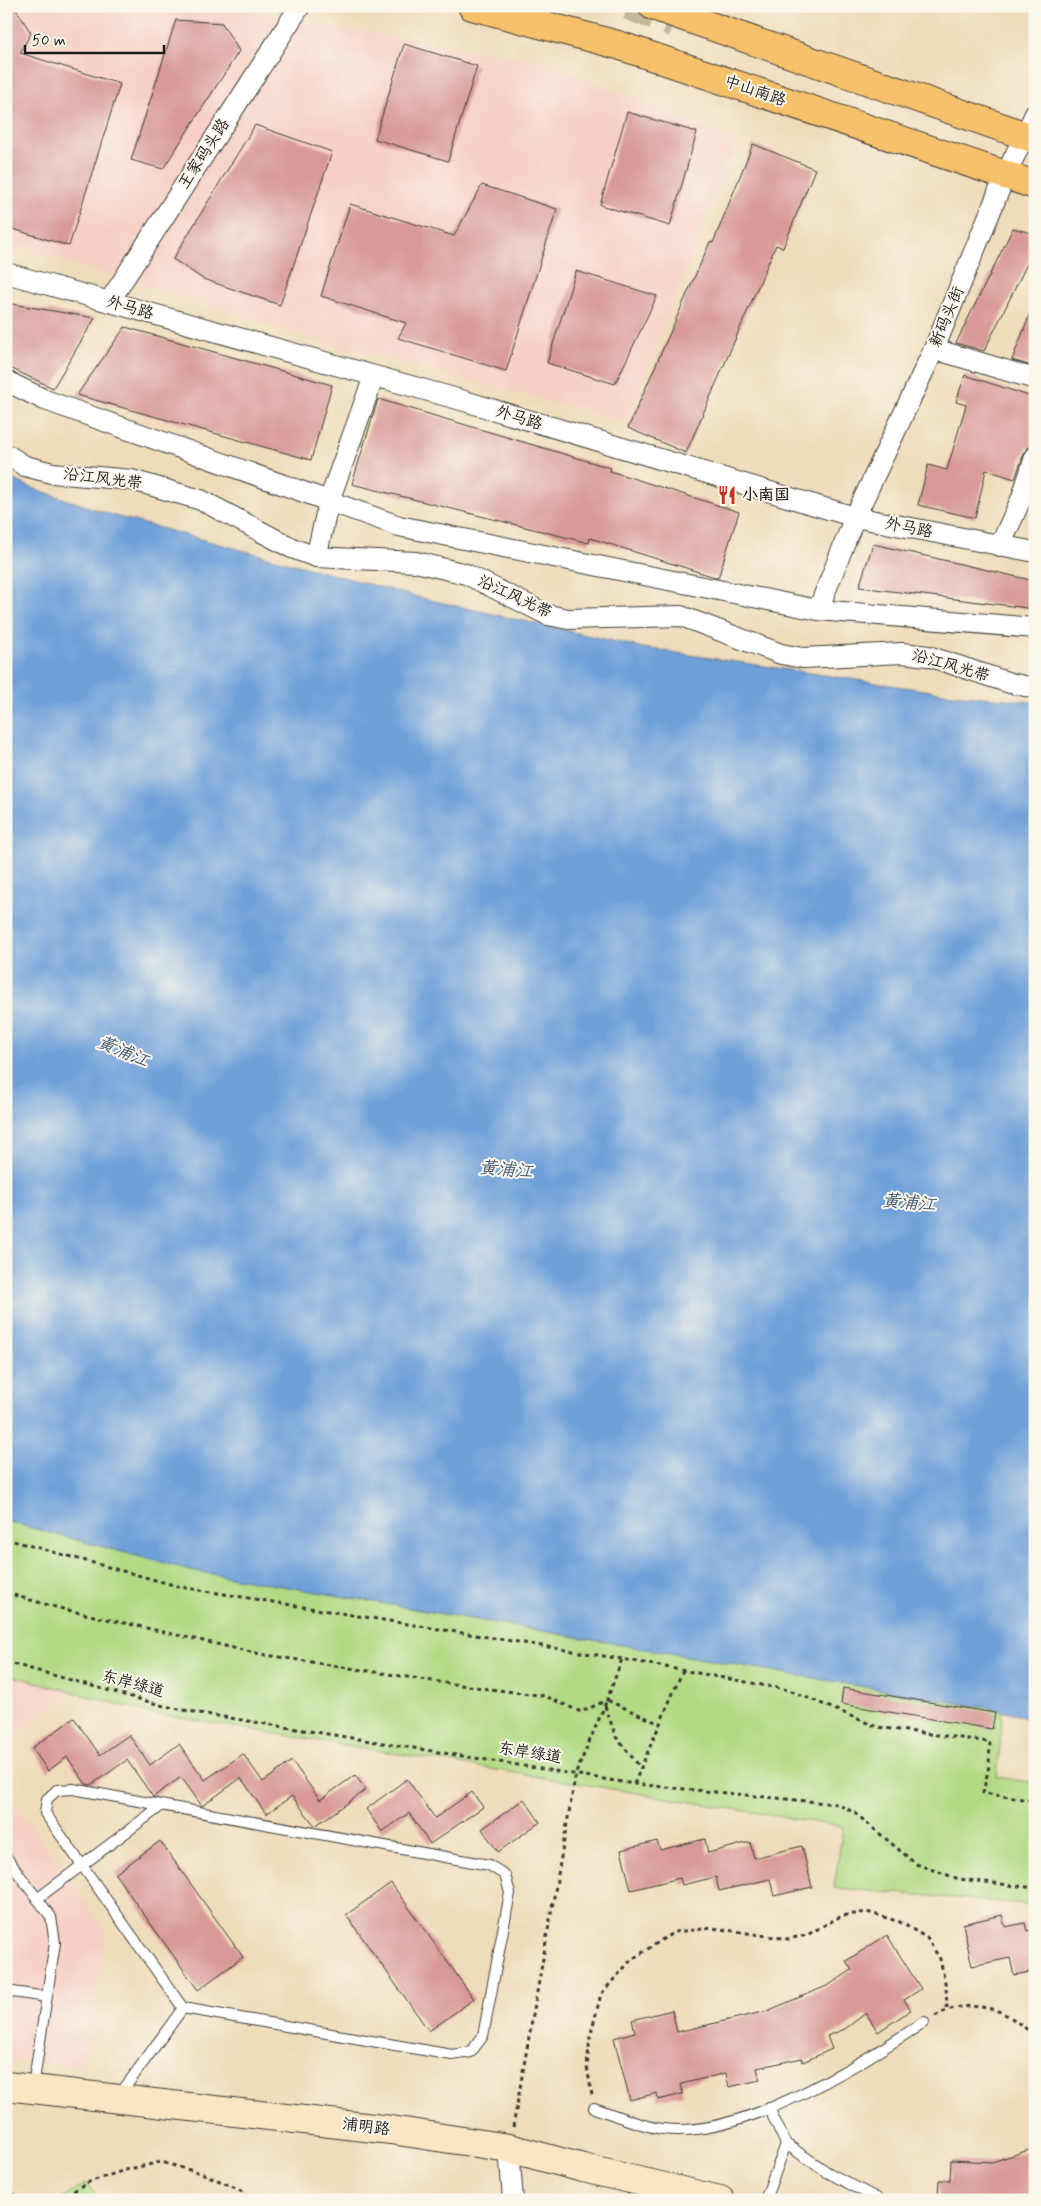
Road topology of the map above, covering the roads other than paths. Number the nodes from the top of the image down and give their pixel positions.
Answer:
1 (300, 6) edge
2 (472, 6) edge
3 (653, 6) tunnel mouth
4 (1031, 130) edge
5 (1006, 176) junction
6 (1035, 185) edge
7 (6, 273) edge
8 (109, 302) junction
9 (934, 349) junction
10 (374, 376) junction
11 (1035, 379) edge
12 (6, 381) edge
13 (6, 454) edge
14 (1035, 457) edge
15 (329, 501) junction
16 (855, 517) junction
17 (1000, 546) junction
18 (1035, 552) edge
19 (316, 557) junction
20 (818, 610) junction
21 (1035, 628) edge
22 (1035, 688) edge
23 (161, 1806) junction
24 (6, 1856) edge
25 (82, 1865) junction
26 (38, 1898) junction
27 (6, 1990) edge
28 (47, 1997) junction
29 (183, 2008) junction
30 (924, 2022) road end
31 (6, 2086) edge
32 (33, 2088) junction
33 (117, 2098) junction
34 (594, 2108) road end
35 (769, 2108) junction
36 (786, 2144) junction
37 (509, 2148) junction
38 (513, 2200) edge
39 (720, 2200) edge
40 (764, 2200) edge
41 (880, 2200) edge

1 - 8 street, 王家码头路
2 - 5 main road, 中山南路
3 - 4 main road
4 - 5 street, 新码头街
5 - 6 main road, 中山南路
5 - 9 street, 新码头街
7 - 8 street, 外马路
8 - 10 street, 外马路
9 - 11 street
9 - 16 street, 新码头街
10 - 15 street
10 - 16 street, 外马路
12 - 15 street
13 - 19 street, 沿江风光带
14 - 17 street
15 - 19 street
15 - 20 street
16 - 17 street, 外马路
16 - 20 street, 新码头街
17 - 18 street, 外马路
19 - 22 street, 沿江风光带
20 - 21 street
23 - 25 lane
23 - 25 lane
23 - 29 lane
24 - 26 lane
25 - 26 lane
25 - 29 lane
26 - 28 lane
27 - 28 lane
28 - 32 lane
29 - 33 lane
30 - 35 lane
31 - 32 main road, 浦明路
32 - 33 main road, 浦明路
33 - 37 main road, 浦明路
34 - 35 lane
35 - 36 lane
36 - 40 lane
36 - 41 lane
37 - 38 street
37 - 39 main road, 浦明路

